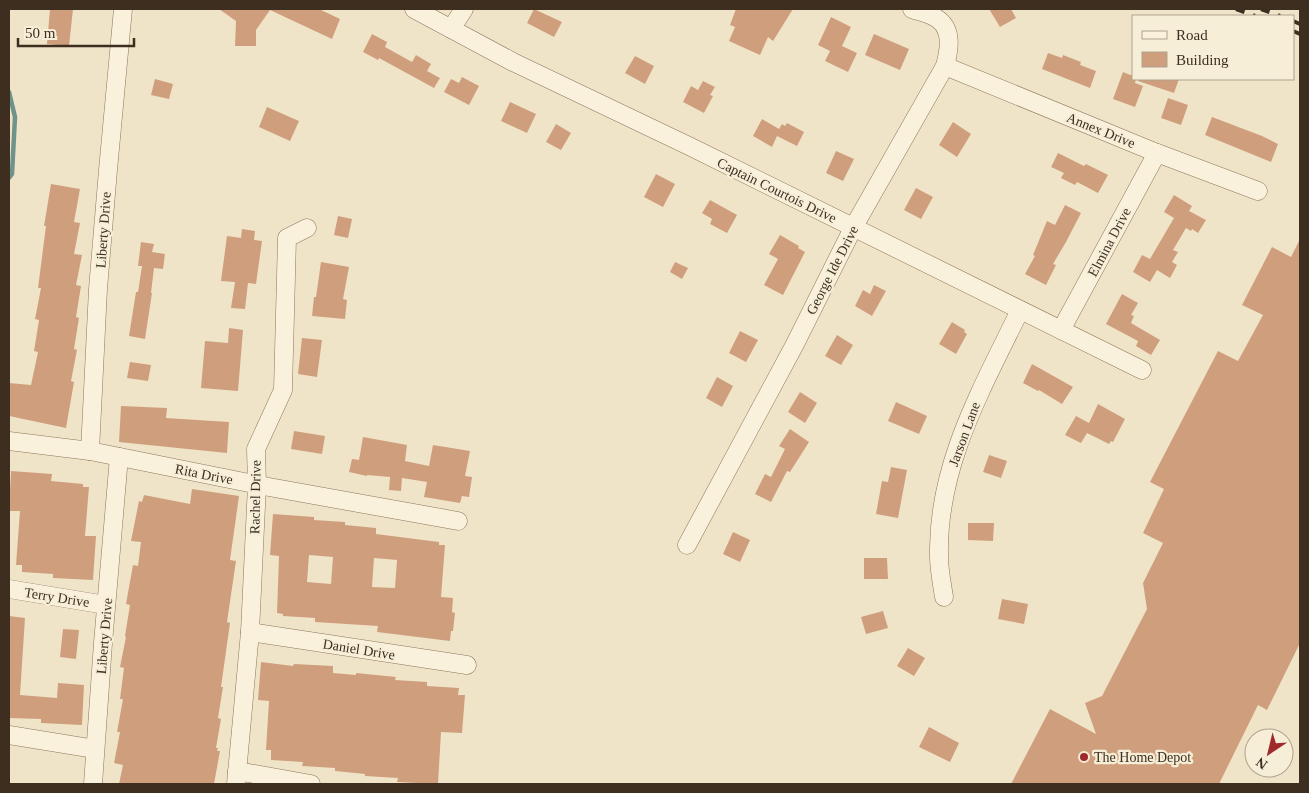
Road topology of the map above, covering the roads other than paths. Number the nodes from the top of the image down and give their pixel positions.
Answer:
1 (123, 9) edge
2 (414, 9) edge
3 (464, 9) edge
4 (912, 9) edge
5 (451, 29) junction
6 (945, 66) junction
7 (1157, 153) junction
8 (1258, 191) dead end
9 (307, 228) dead end
10 (853, 228) junction
11 (1020, 310) junction
12 (1061, 330) junction
13 (1142, 370) dead end
14 (9, 441) edge
15 (90, 451) junction
16 (120, 457) junction
17 (257, 485) junction
18 (458, 521) dead end
19 (687, 545) dead end
20 (9, 589) edge
21 (944, 598) dead end
22 (106, 605) junction
23 (250, 632) junction
24 (468, 665) dead end
25 (9, 735) edge
26 (95, 749) junction
27 (237, 778) edge
28 (93, 784) edge
29 (311, 784) edge

1 - 15 street, Liberty Drive
2 - 5 street, Captain Courtois Drive
3 - 5 street
4 - 6 street, George Ide Drive
5 - 10 street, Captain Courtois Drive
6 - 7 street, Annex Drive
6 - 10 street, George Ide Drive
7 - 8 street, Annex Drive
7 - 12 street, Elmina Drive
9 - 17 street, Rachel Drive
10 - 11 street, Captain Courtois Drive
10 - 19 street, George Ide Drive
11 - 12 street, Captain Courtois Drive
11 - 21 street, Jarson Lane
12 - 13 street, Captain Courtois Drive
14 - 15 street, Rita Drive
15 - 16 street, Rita Drive
16 - 17 street, Rita Drive
16 - 22 street, Liberty Drive
17 - 18 street, Rita Drive
17 - 23 street, Rachel Drive
20 - 22 street, Terry Drive
22 - 26 street, Liberty Drive
23 - 24 street, Daniel Drive
23 - 27 street, Rachel Drive
25 - 26 street
26 - 28 street, Liberty Drive
27 - 29 street

